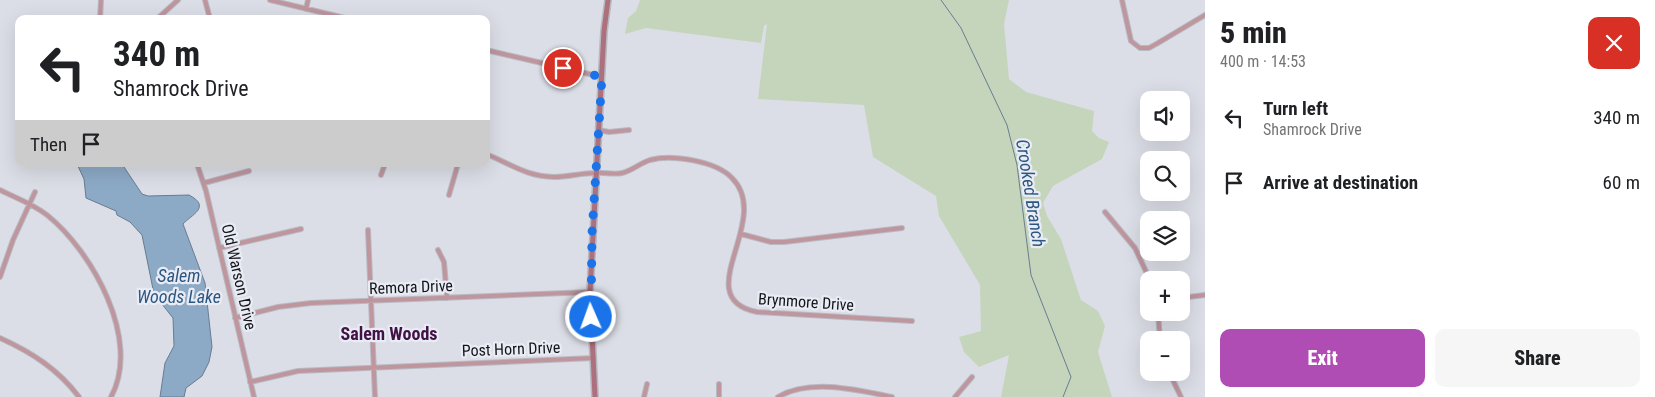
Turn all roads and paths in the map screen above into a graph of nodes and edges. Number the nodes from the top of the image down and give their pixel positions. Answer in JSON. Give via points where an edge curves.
{"nodes":[{"id":1,"x":101,"y":0,"type":"edge"},
{"id":2,"x":178,"y":0,"type":"edge"},
{"id":3,"x":205,"y":0,"type":"edge"},
{"id":4,"x":270,"y":0,"type":"edge"},
{"id":5,"x":308,"y":0,"type":"edge"},
{"id":6,"x":608,"y":0,"type":"edge"},
{"id":7,"x":1122,"y":0,"type":"edge"},
{"id":8,"x":306,"y":9,"type":"junction"},
{"id":9,"x":1205,"y":14,"type":"edge"},
{"id":10,"x":100,"y":15,"type":"edge"},
{"id":11,"x":161,"y":15,"type":"edge"},
{"id":12,"x":209,"y":15,"type":"edge"},
{"id":13,"x":332,"y":15,"type":"edge"},
{"id":14,"x":490,"y":51,"type":"edge"},
{"id":15,"x":602,"y":77,"type":"junction"},
{"id":16,"x":599,"y":130,"type":"junction"},
{"id":17,"x":630,"y":130,"type":"dead end"},
{"id":18,"x":490,"y":156,"type":"edge"},
{"id":19,"x":198,"y":167,"type":"edge"},
{"id":20,"x":384,"y":167,"type":"edge"},
{"id":21,"x":457,"y":167,"type":"edge"},
{"id":22,"x":249,"y":171,"type":"dead end"},
{"id":23,"x":596,"y":173,"type":"junction"},
{"id":24,"x":382,"y":175,"type":"dead end"},
{"id":25,"x":204,"y":183,"type":"junction"},
{"id":26,"x":0,"y":190,"type":"edge"},
{"id":27,"x":35,"y":192,"type":"dead end"},
{"id":28,"x":449,"y":195,"type":"dead end"},
{"id":29,"x":29,"y":204,"type":"junction"},
{"id":30,"x":1105,"y":212,"type":"dead end"},
{"id":31,"x":902,"y":228,"type":"dead end"},
{"id":32,"x":301,"y":229,"type":"dead end"},
{"id":33,"x":368,"y":230,"type":"dead end"},
{"id":34,"x":742,"y":234,"type":"junction"},
{"id":35,"x":219,"y":248,"type":"junction"},
{"id":36,"x":438,"y":250,"type":"dead end"},
{"id":37,"x":2,"y":263,"type":"edge"},
{"id":38,"x":1146,"y":271,"type":"edge"},
{"id":39,"x":0,"y":276,"type":"edge"},
{"id":40,"x":590,"y":292,"type":"junction"},
{"id":41,"x":1205,"y":295,"type":"edge"},
{"id":42,"x":1190,"y":297,"type":"edge"},
{"id":43,"x":447,"y":298,"type":"junction"},
{"id":44,"x":372,"y":301,"type":"junction"},
{"id":45,"x":235,"y":318,"type":"junction"},
{"id":46,"x":912,"y":321,"type":"dead end"},
{"id":47,"x":0,"y":338,"type":"edge"},
{"id":48,"x":594,"y":358,"type":"junction"},
{"id":49,"x":374,"y":367,"type":"junction"},
{"id":50,"x":972,"y":377,"type":"dead end"},
{"id":51,"x":1173,"y":381,"type":"edge"},
{"id":52,"x":250,"y":382,"type":"junction"},
{"id":53,"x":648,"y":384,"type":"dead end"},
{"id":54,"x":719,"y":384,"type":"dead end"},
{"id":55,"x":79,"y":397,"type":"edge"},
{"id":56,"x":111,"y":397,"type":"edge"},
{"id":57,"x":254,"y":397,"type":"edge"},
{"id":58,"x":375,"y":397,"type":"edge"},
{"id":59,"x":596,"y":397,"type":"edge"},
{"id":60,"x":644,"y":397,"type":"edge"},
{"id":61,"x":719,"y":397,"type":"edge"},
{"id":62,"x":778,"y":397,"type":"edge"},
{"id":63,"x":892,"y":397,"type":"edge"},
{"id":64,"x":955,"y":397,"type":"edge"},
{"id":65,"x":1181,"y":397,"type":"edge"}],
"edges":[{"from":1,"to":10,"type":"street"},
{"from":2,"to":11,"type":"street"},
{"from":3,"to":12,"type":"street"},
{"from":4,"to":8,"type":"street"},
{"from":5,"to":8,"type":"street"},
{"from":6,"to":15,"type":"main road"},
{"from":7,"to":9,"type":"street","via":[[1131,41],[1140,48],[1149,48]]},
{"from":8,"to":13,"type":"street"},
{"from":14,"to":15,"type":"street"},
{"from":15,"to":16,"type":"main road"},
{"from":16,"to":17,"type":"street"},
{"from":16,"to":23,"type":"main road"},
{"from":18,"to":23,"type":"street","name":"Brynmore Drive","via":[[534,175],[554,177]]},
{"from":19,"to":25,"type":"street","name":"Old Warson Drive"},
{"from":20,"to":24,"type":"street"},
{"from":21,"to":28,"type":"street"},
{"from":22,"to":25,"type":"street"},
{"from":23,"to":34,"type":"street","name":"Brynmore Drive","via":[[622,173],[660,158],[717,166],[734,179],[741,191],[745,216]]},
{"from":23,"to":40,"type":"main road"},
{"from":25,"to":35,"type":"street","name":"Old Warson Drive"},
{"from":26,"to":29,"type":"street"},
{"from":27,"to":29,"type":"street"},
{"from":29,"to":37,"type":"street"},
{"from":29,"to":56,"type":"street","via":[[49,217],[79,248],[107,295],[120,356],[118,382]]},
{"from":30,"to":38,"type":"street","via":[[1135,248]]},
{"from":31,"to":34,"type":"street","via":[[784,242]]},
{"from":32,"to":35,"type":"street"},
{"from":33,"to":44,"type":"street"},
{"from":34,"to":46,"type":"street","name":"Brynmore Drive","via":[[727,281],[731,294],[743,307],[757,312]]},
{"from":35,"to":45,"type":"street","name":"Old Warson Drive"},
{"from":36,"to":43,"type":"street","via":[[444,262]]},
{"from":37,"to":39,"type":"street"},
{"from":40,"to":43,"type":"street","name":"Remora Drive"},
{"from":40,"to":48,"type":"main road"},
{"from":41,"to":42,"type":"street"},
{"from":43,"to":44,"type":"street","name":"Remora Drive"},
{"from":44,"to":45,"type":"street","name":"Remora Drive","via":[[294,304]]},
{"from":44,"to":49,"type":"street"},
{"from":45,"to":52,"type":"street","name":"Old Warson Drive"},
{"from":47,"to":55,"type":"street","via":[[40,359]]},
{"from":48,"to":49,"type":"street","name":"Post Horn Drive"},
{"from":48,"to":59,"type":"main road"},
{"from":49,"to":52,"type":"street","name":"Post Horn Drive","via":[[298,371]]},
{"from":49,"to":58,"type":"street"},
{"from":50,"to":64,"type":"street"},
{"from":51,"to":65,"type":"street"},
{"from":52,"to":57,"type":"street","name":"Old Warson Drive"},
{"from":53,"to":60,"type":"street"},
{"from":54,"to":61,"type":"street"},
{"from":62,"to":63,"type":"street","via":[[801,388],[816,387]]}]}
